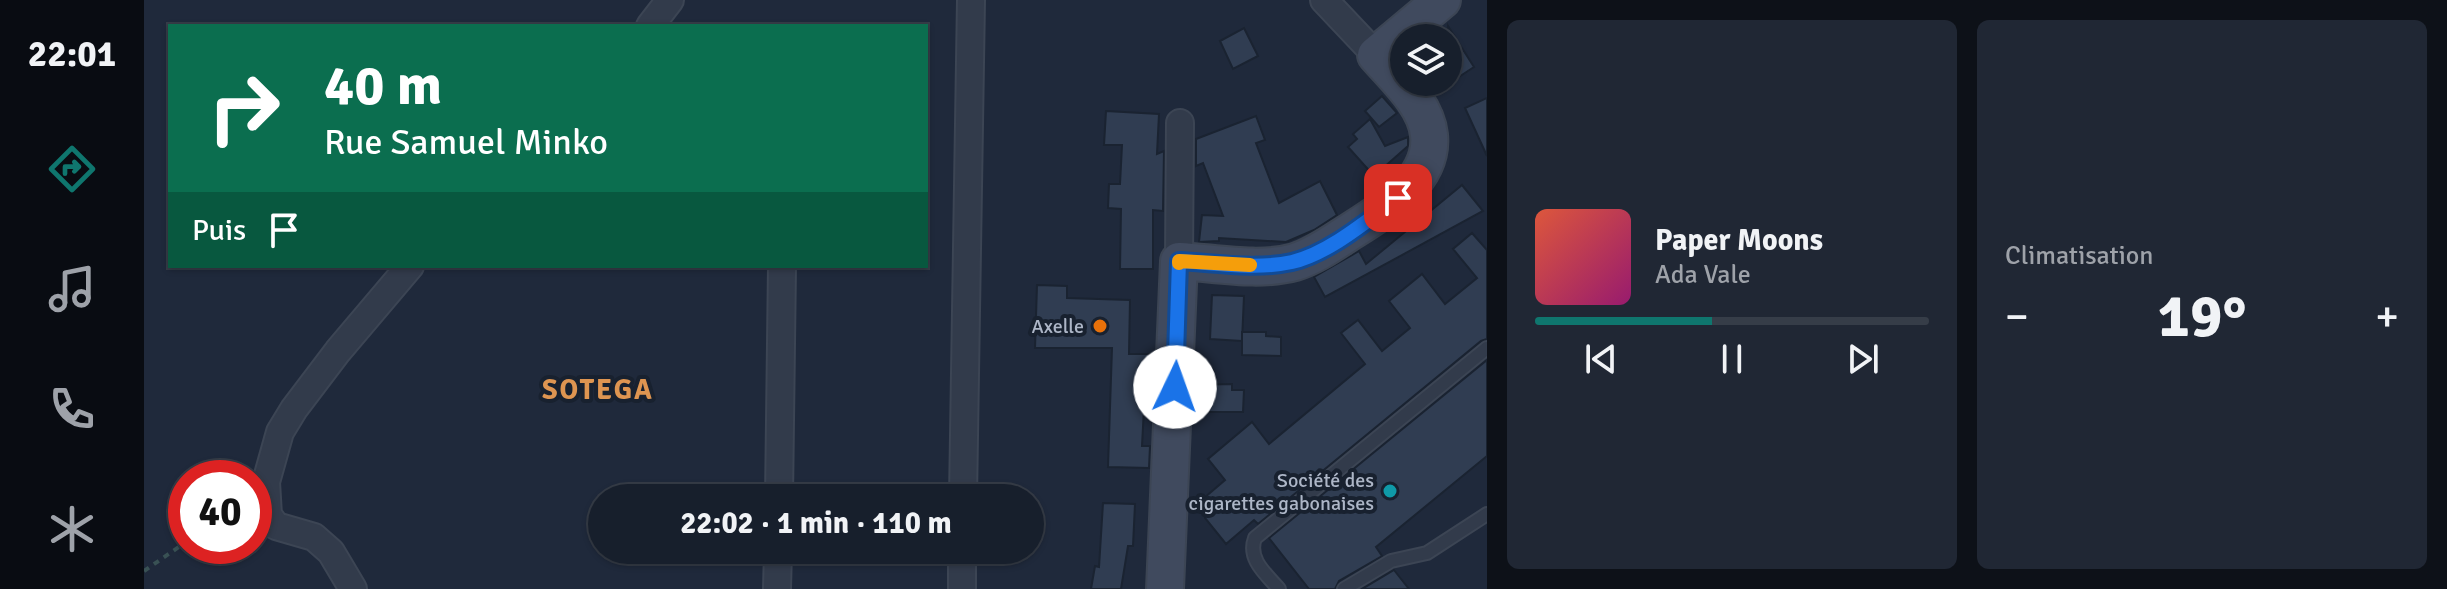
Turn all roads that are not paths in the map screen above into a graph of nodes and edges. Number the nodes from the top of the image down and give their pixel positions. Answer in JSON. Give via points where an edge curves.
{"nodes":[{"id":1,"x":670,"y":0,"type":"edge"},
{"id":2,"x":971,"y":0,"type":"edge"},
{"id":3,"x":1324,"y":0,"type":"edge"},
{"id":4,"x":1442,"y":0,"type":"edge"},
{"id":5,"x":652,"y":24,"type":"edge"},
{"id":6,"x":1376,"y":55,"type":"junction"},
{"id":7,"x":1180,"y":123,"type":"dead end"},
{"id":8,"x":1179,"y":261,"type":"junction"},
{"id":9,"x":408,"y":268,"type":"edge"},
{"id":10,"x":782,"y":268,"type":"edge"},
{"id":11,"x":1487,"y":348,"type":"edge"},
{"id":12,"x":779,"y":484,"type":"edge"},
{"id":13,"x":963,"y":484,"type":"edge"},
{"id":14,"x":1487,"y":514,"type":"edge"},
{"id":15,"x":778,"y":564,"type":"edge"},
{"id":16,"x":962,"y":564,"type":"edge"},
{"id":17,"x":353,"y":589,"type":"edge"},
{"id":18,"x":777,"y":589,"type":"edge"},
{"id":19,"x":962,"y":589,"type":"edge"},
{"id":20,"x":1165,"y":589,"type":"edge"},
{"id":21,"x":1279,"y":589,"type":"edge"},
{"id":22,"x":1344,"y":589,"type":"edge"}],
"edges":[{"from":1,"to":5,"type":"street"},
{"from":2,"to":13,"type":"street"},
{"from":3,"to":6,"type":"street"},
{"from":4,"to":6,"type":"street"},
{"from":6,"to":8,"type":"street","via":[[1414,100],[1429,132],[1422,168],[1398,198],[1294,262]]},
{"from":7,"to":8,"type":"street"},
{"from":8,"to":20,"type":"street"},
{"from":9,"to":17,"type":"street","via":[[338,351],[280,432],[266,482],[268,515],[276,526],[314,537],[331,552]]},
{"from":10,"to":12,"type":"street"},
{"from":11,"to":21,"type":"lane","via":[[1255,538],[1254,559]]},
{"from":14,"to":22,"type":"lane","via":[[1427,553],[1391,561]]},
{"from":15,"to":18,"type":"street"},
{"from":16,"to":19,"type":"street"}]}
